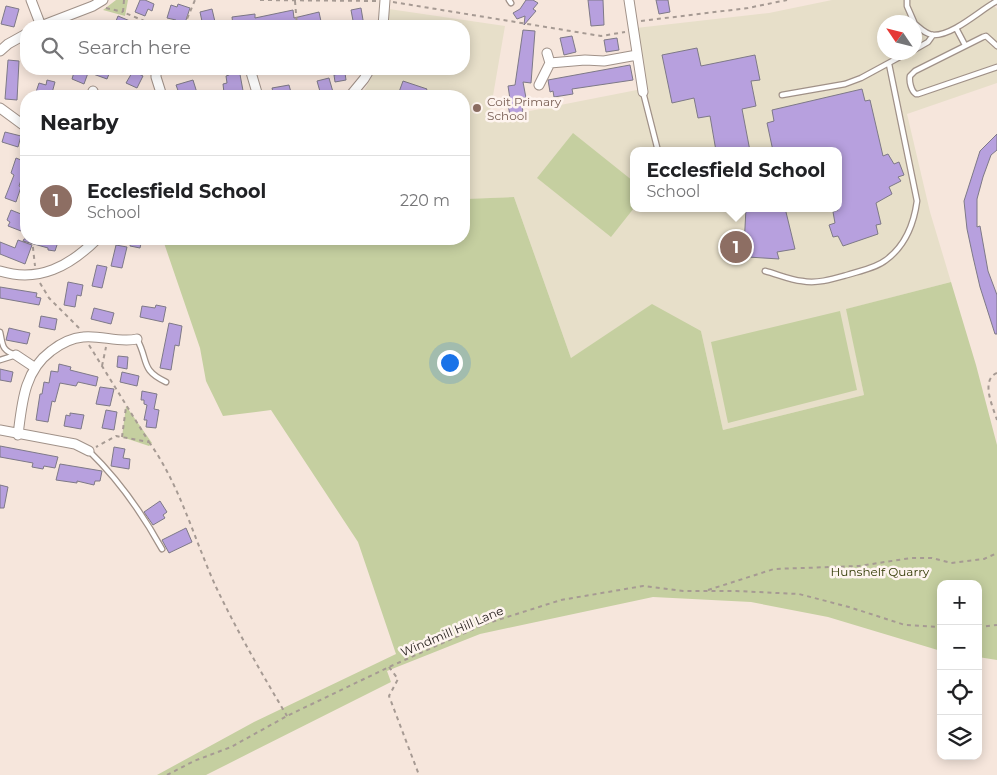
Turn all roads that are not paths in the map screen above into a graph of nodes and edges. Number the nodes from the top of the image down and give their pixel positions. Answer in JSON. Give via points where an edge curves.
{"nodes":[{"id":1,"x":31,"y":0,"type":"edge"},
{"id":2,"x":103,"y":0,"type":"edge"},
{"id":3,"x":385,"y":0,"type":"edge"},
{"id":4,"x":629,"y":0,"type":"edge"},
{"id":5,"x":907,"y":0,"type":"edge"},
{"id":6,"x":997,"y":1,"type":"edge"},
{"id":7,"x":911,"y":15,"type":"edge"},
{"id":8,"x":39,"y":20,"type":"edge"},
{"id":9,"x":57,"y":20,"type":"edge"},
{"id":10,"x":383,"y":20,"type":"edge"},
{"id":11,"x":956,"y":28,"type":"junction"},
{"id":12,"x":922,"y":31,"type":"edge"},
{"id":13,"x":933,"y":35,"type":"junction"},
{"id":14,"x":20,"y":37,"type":"edge"},
{"id":15,"x":922,"y":45,"type":"edge"},
{"id":16,"x":965,"y":45,"type":"junction"},
{"id":17,"x":997,"y":46,"type":"edge"},
{"id":18,"x":0,"y":51,"type":"edge"},
{"id":19,"x":547,"y":53,"type":"dead end"},
{"id":20,"x":637,"y":55,"type":"junction"},
{"id":21,"x":896,"y":60,"type":"edge"},
{"id":22,"x":550,"y":63,"type":"junction"},
{"id":23,"x":889,"y":64,"type":"junction"},
{"id":24,"x":997,"y":67,"type":"edge"},
{"id":25,"x":156,"y":75,"type":"edge"},
{"id":26,"x":252,"y":75,"type":"edge"},
{"id":27,"x":366,"y":75,"type":"edge"},
{"id":28,"x":538,"y":85,"type":"dead end"},
{"id":29,"x":160,"y":90,"type":"edge"},
{"id":30,"x":256,"y":90,"type":"edge"},
{"id":31,"x":354,"y":90,"type":"edge"},
{"id":32,"x":643,"y":92,"type":"joint"},
{"id":33,"x":782,"y":95,"type":"dead end"},
{"id":34,"x":0,"y":108,"type":"edge"},
{"id":35,"x":20,"y":122,"type":"edge"},
{"id":36,"x":657,"y":147,"type":"edge"},
{"id":37,"x":90,"y":245,"type":"edge"},
{"id":38,"x":765,"y":270,"type":"dead end"},
{"id":39,"x":0,"y":271,"type":"edge"},
{"id":40,"x":0,"y":332,"type":"edge"},
{"id":41,"x":137,"y":339,"type":"joint"},
{"id":42,"x":16,"y":355,"type":"junction"},
{"id":43,"x":0,"y":360,"type":"edge"},
{"id":44,"x":34,"y":367,"type":"junction"},
{"id":45,"x":166,"y":382,"type":"dead end"},
{"id":46,"x":0,"y":430,"type":"edge"},
{"id":47,"x":18,"y":435,"type":"junction"},
{"id":48,"x":89,"y":451,"type":"joint"},
{"id":49,"x":162,"y":549,"type":"dead end"}],
"edges":[{"from":1,"to":8,"type":"street"},
{"from":2,"to":9,"type":"street"},
{"from":3,"to":10,"type":"street"},
{"from":4,"to":20,"type":"street"},
{"from":5,"to":7,"type":"lane"},
{"from":6,"to":11,"type":"lane"},
{"from":11,"to":13,"type":"lane"},
{"from":11,"to":16,"type":"lane"},
{"from":12,"to":13,"type":"lane"},
{"from":13,"to":15,"type":"lane"},
{"from":14,"to":18,"type":"street"},
{"from":16,"to":17,"type":"lane","via":[[986,36]]},
{"from":16,"to":24,"type":"lane","via":[[912,73],[909,78],[913,93]]},
{"from":19,"to":22,"type":"street"},
{"from":20,"to":22,"type":"street","via":[[604,61]]},
{"from":20,"to":32,"type":"street"},
{"from":21,"to":23,"type":"lane"},
{"from":22,"to":28,"type":"street"},
{"from":23,"to":33,"type":"lane","via":[[845,84]]},
{"from":23,"to":38,"type":"lane","via":[[917,201],[909,232],[886,261],[834,279],[801,281]]},
{"from":25,"to":29,"type":"street"},
{"from":26,"to":30,"type":"street"},
{"from":27,"to":31,"type":"street"},
{"from":32,"to":36,"type":"lane"},
{"from":34,"to":35,"type":"street"},
{"from":37,"to":39,"type":"street","via":[[59,268],[22,275]]},
{"from":40,"to":42,"type":"lane","via":[[3,347]]},
{"from":41,"to":44,"type":"street","via":[[84,337],[65,342],[42,357]]},
{"from":41,"to":45,"type":"lane","via":[[148,370]]},
{"from":42,"to":43,"type":"lane"},
{"from":42,"to":44,"type":"street"},
{"from":44,"to":47,"type":"street","via":[[23,396]]},
{"from":46,"to":47,"type":"street"},
{"from":47,"to":48,"type":"street","via":[[75,444]]},
{"from":48,"to":49,"type":"lane","via":[[130,498]]}]}
